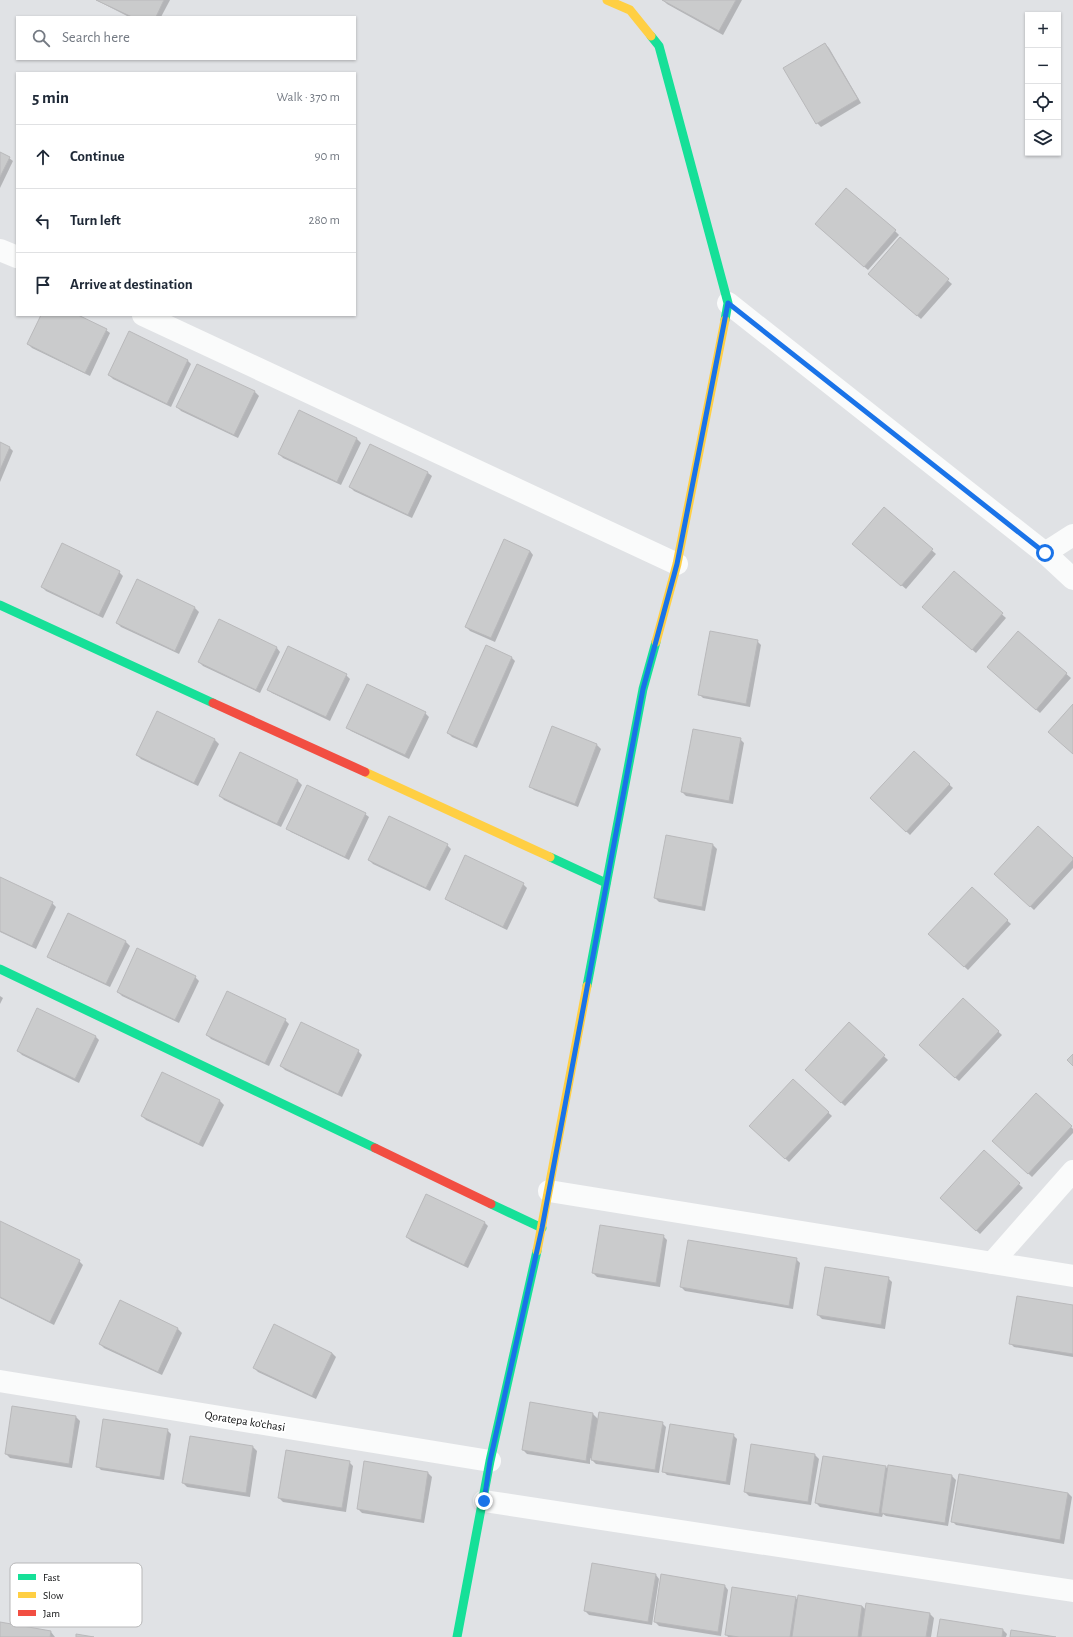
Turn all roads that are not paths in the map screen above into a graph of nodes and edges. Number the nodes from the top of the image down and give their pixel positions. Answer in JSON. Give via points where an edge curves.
{"nodes":[{"id":1,"x":607,"y":0,"type":"edge"},
{"id":2,"x":0,"y":250,"type":"edge"},
{"id":3,"x":16,"y":257,"type":"edge"},
{"id":4,"x":728,"y":303,"type":"junction"},
{"id":5,"x":145,"y":316,"type":"edge"},
{"id":6,"x":1073,"y":535,"type":"edge"},
{"id":7,"x":1045,"y":553,"type":"junction"},
{"id":8,"x":677,"y":564,"type":"junction"},
{"id":9,"x":1073,"y":579,"type":"edge"},
{"id":10,"x":0,"y":605,"type":"edge"},
{"id":11,"x":606,"y":883,"type":"junction"},
{"id":12,"x":0,"y":970,"type":"edge"},
{"id":13,"x":1073,"y":1171,"type":"edge"},
{"id":14,"x":549,"y":1191,"type":"junction"},
{"id":15,"x":542,"y":1228,"type":"junction"},
{"id":16,"x":992,"y":1263,"type":"junction"},
{"id":17,"x":1073,"y":1276,"type":"edge"},
{"id":18,"x":0,"y":1381,"type":"edge"},
{"id":19,"x":490,"y":1461,"type":"junction"},
{"id":20,"x":484,"y":1501,"type":"junction"},
{"id":21,"x":1073,"y":1591,"type":"edge"},
{"id":22,"x":457,"y":1637,"type":"edge"}],
"edges":[{"from":1,"to":4,"type":"street","via":[[630,10],[659,46]]},
{"from":2,"to":3,"type":"street"},
{"from":4,"to":7,"type":"street"},
{"from":4,"to":8,"type":"street"},
{"from":5,"to":8,"type":"street"},
{"from":6,"to":7,"type":"street"},
{"from":7,"to":9,"type":"street"},
{"from":8,"to":11,"type":"street","via":[[643,689]]},
{"from":10,"to":11,"type":"street"},
{"from":11,"to":14,"type":"street"},
{"from":12,"to":15,"type":"street"},
{"from":13,"to":16,"type":"street"},
{"from":14,"to":15,"type":"street"},
{"from":14,"to":16,"type":"street"},
{"from":15,"to":19,"type":"street"},
{"from":16,"to":17,"type":"street"},
{"from":18,"to":19,"type":"street","name":"Qoratepa ko'chasi"},
{"from":19,"to":20,"type":"street"},
{"from":20,"to":21,"type":"street"},
{"from":20,"to":22,"type":"street"}]}
